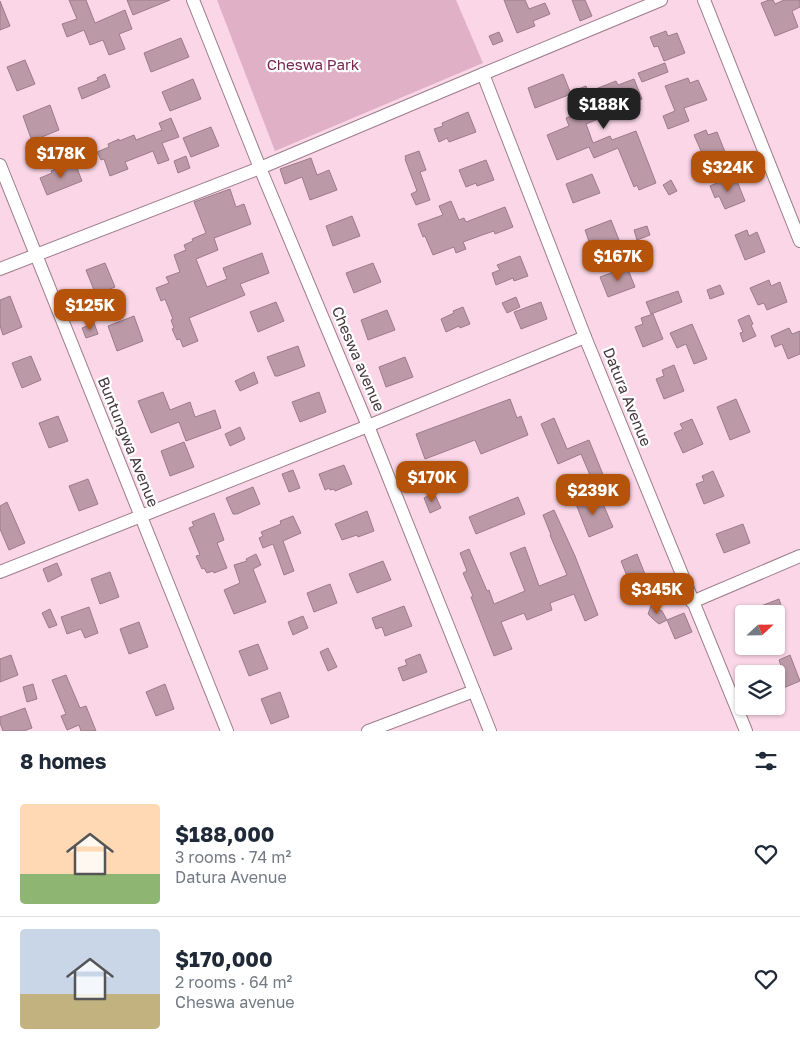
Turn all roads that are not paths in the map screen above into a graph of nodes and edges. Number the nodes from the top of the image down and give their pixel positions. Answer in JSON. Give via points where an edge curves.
{"nodes":[{"id":1,"x":193,"y":0,"type":"edge"},
{"id":2,"x":662,"y":0,"type":"edge"},
{"id":3,"x":704,"y":0,"type":"edge"},
{"id":4,"x":483,"y":74,"type":"junction"},
{"id":5,"x":0,"y":165,"type":"edge"},
{"id":6,"x":260,"y":168,"type":"junction"},
{"id":7,"x":800,"y":241,"type":"edge"},
{"id":8,"x":36,"y":255,"type":"junction"},
{"id":9,"x":0,"y":269,"type":"edge"},
{"id":10,"x":585,"y":337,"type":"junction"},
{"id":11,"x":368,"y":426,"type":"junction"},
{"id":12,"x":140,"y":517,"type":"junction"},
{"id":13,"x":800,"y":556,"type":"edge"},
{"id":14,"x":0,"y":572,"type":"edge"},
{"id":15,"x":692,"y":602,"type":"junction"},
{"id":16,"x":474,"y":692,"type":"junction"},
{"id":17,"x":227,"y":731,"type":"edge"},
{"id":18,"x":368,"y":731,"type":"edge"},
{"id":19,"x":490,"y":731,"type":"edge"},
{"id":20,"x":746,"y":731,"type":"edge"}],
"edges":[{"from":1,"to":6,"type":"street","name":"Cheswa avenue"},
{"from":2,"to":4,"type":"street"},
{"from":3,"to":7,"type":"street"},
{"from":4,"to":6,"type":"street"},
{"from":4,"to":10,"type":"street","name":"Datura Avenue"},
{"from":5,"to":8,"type":"street","name":"Buntungwa Avenue"},
{"from":6,"to":8,"type":"street"},
{"from":6,"to":11,"type":"street","name":"Cheswa avenue"},
{"from":8,"to":9,"type":"street"},
{"from":8,"to":12,"type":"street","name":"Buntungwa Avenue"},
{"from":10,"to":11,"type":"street"},
{"from":10,"to":15,"type":"street","name":"Datura Avenue"},
{"from":11,"to":12,"type":"street"},
{"from":11,"to":16,"type":"street","name":"Cheswa avenue"},
{"from":12,"to":14,"type":"street"},
{"from":12,"to":17,"type":"street","name":"Buntungwa Avenue"},
{"from":13,"to":15,"type":"street"},
{"from":15,"to":20,"type":"street","name":"Datura Avenue"},
{"from":16,"to":18,"type":"street"},
{"from":16,"to":19,"type":"street","name":"Cheswa avenue"}]}
